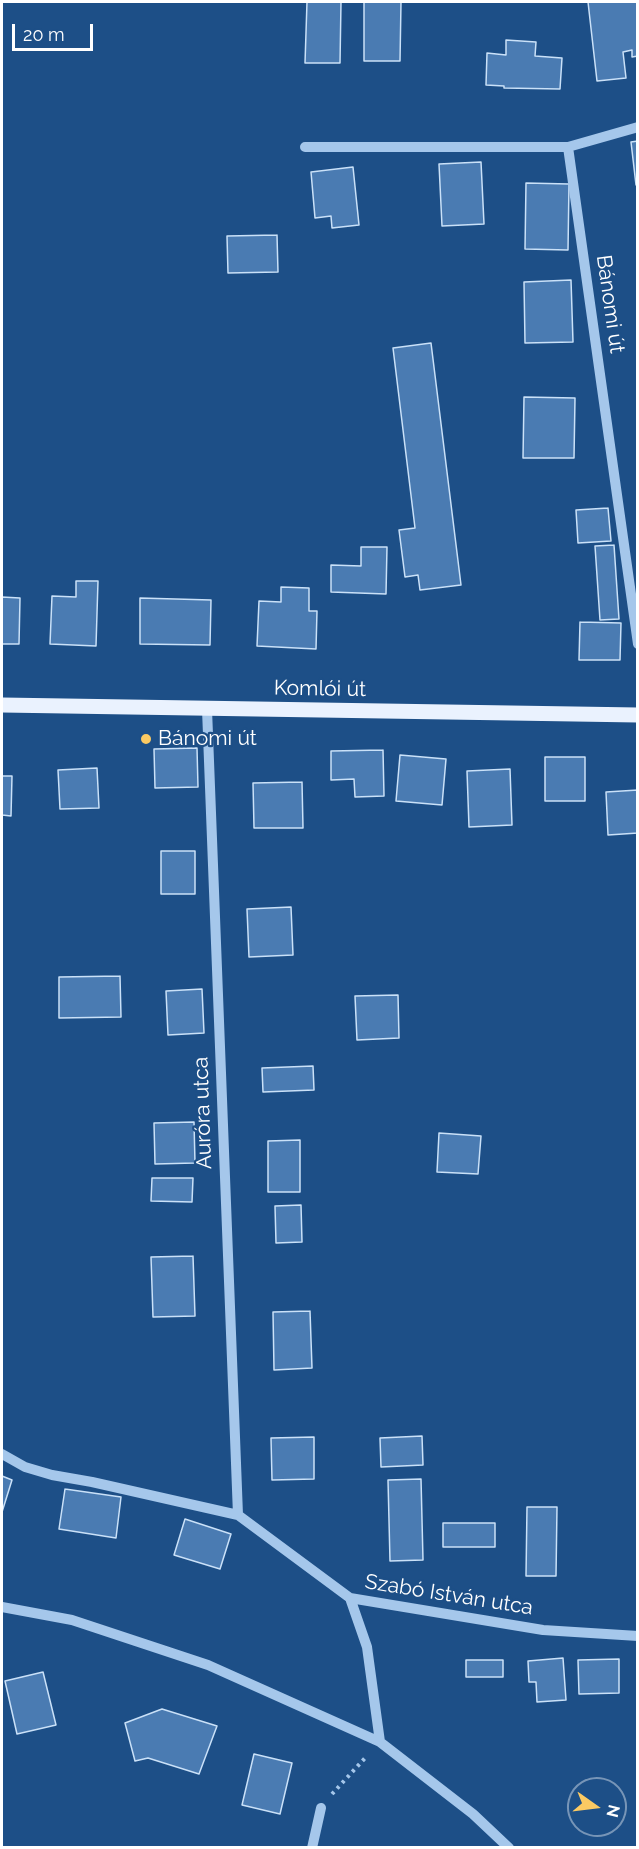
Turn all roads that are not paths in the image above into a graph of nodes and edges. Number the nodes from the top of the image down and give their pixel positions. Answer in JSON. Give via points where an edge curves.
{"nodes":[{"id":1,"x":638,"y":127,"type":"edge"},
{"id":2,"x":305,"y":147,"type":"dead end"},
{"id":3,"x":568,"y":147,"type":"junction"},
{"id":4,"x":638,"y":644,"type":"edge"},
{"id":5,"x":2,"y":705,"type":"edge"},
{"id":6,"x":207,"y":709,"type":"junction"},
{"id":7,"x":638,"y":715,"type":"edge"},
{"id":8,"x":2,"y":1454,"type":"edge"},
{"id":9,"x":238,"y":1515,"type":"junction"},
{"id":10,"x":350,"y":1598,"type":"junction"},
{"id":11,"x":2,"y":1607,"type":"edge"},
{"id":12,"x":638,"y":1636,"type":"edge"},
{"id":13,"x":380,"y":1742,"type":"junction"},
{"id":14,"x":321,"y":1808,"type":"road end"},
{"id":15,"x":312,"y":1848,"type":"edge"},
{"id":16,"x":509,"y":1848,"type":"edge"}],
"edges":[{"from":1,"to":3,"type":"street"},
{"from":2,"to":3,"type":"street"},
{"from":3,"to":4,"type":"street","name":"Bánomi út"},
{"from":5,"to":6,"type":"main road","name":"Komlói út"},
{"from":6,"to":7,"type":"main road","name":"Komlói út"},
{"from":6,"to":9,"type":"street","name":"Auróra utca"},
{"from":8,"to":9,"type":"street","name":"Szabó István utca","via":[[25,1467],[52,1475]]},
{"from":9,"to":10,"type":"street","name":"Szabó István utca"},
{"from":10,"to":12,"type":"street","name":"Szabó István utca","via":[[543,1630]]},
{"from":10,"to":13,"type":"street","via":[[367,1647]]},
{"from":11,"to":13,"type":"street","via":[[72,1620],[208,1665]]},
{"from":13,"to":16,"type":"street","via":[[473,1814]]},
{"from":14,"to":15,"type":"street"}]}
